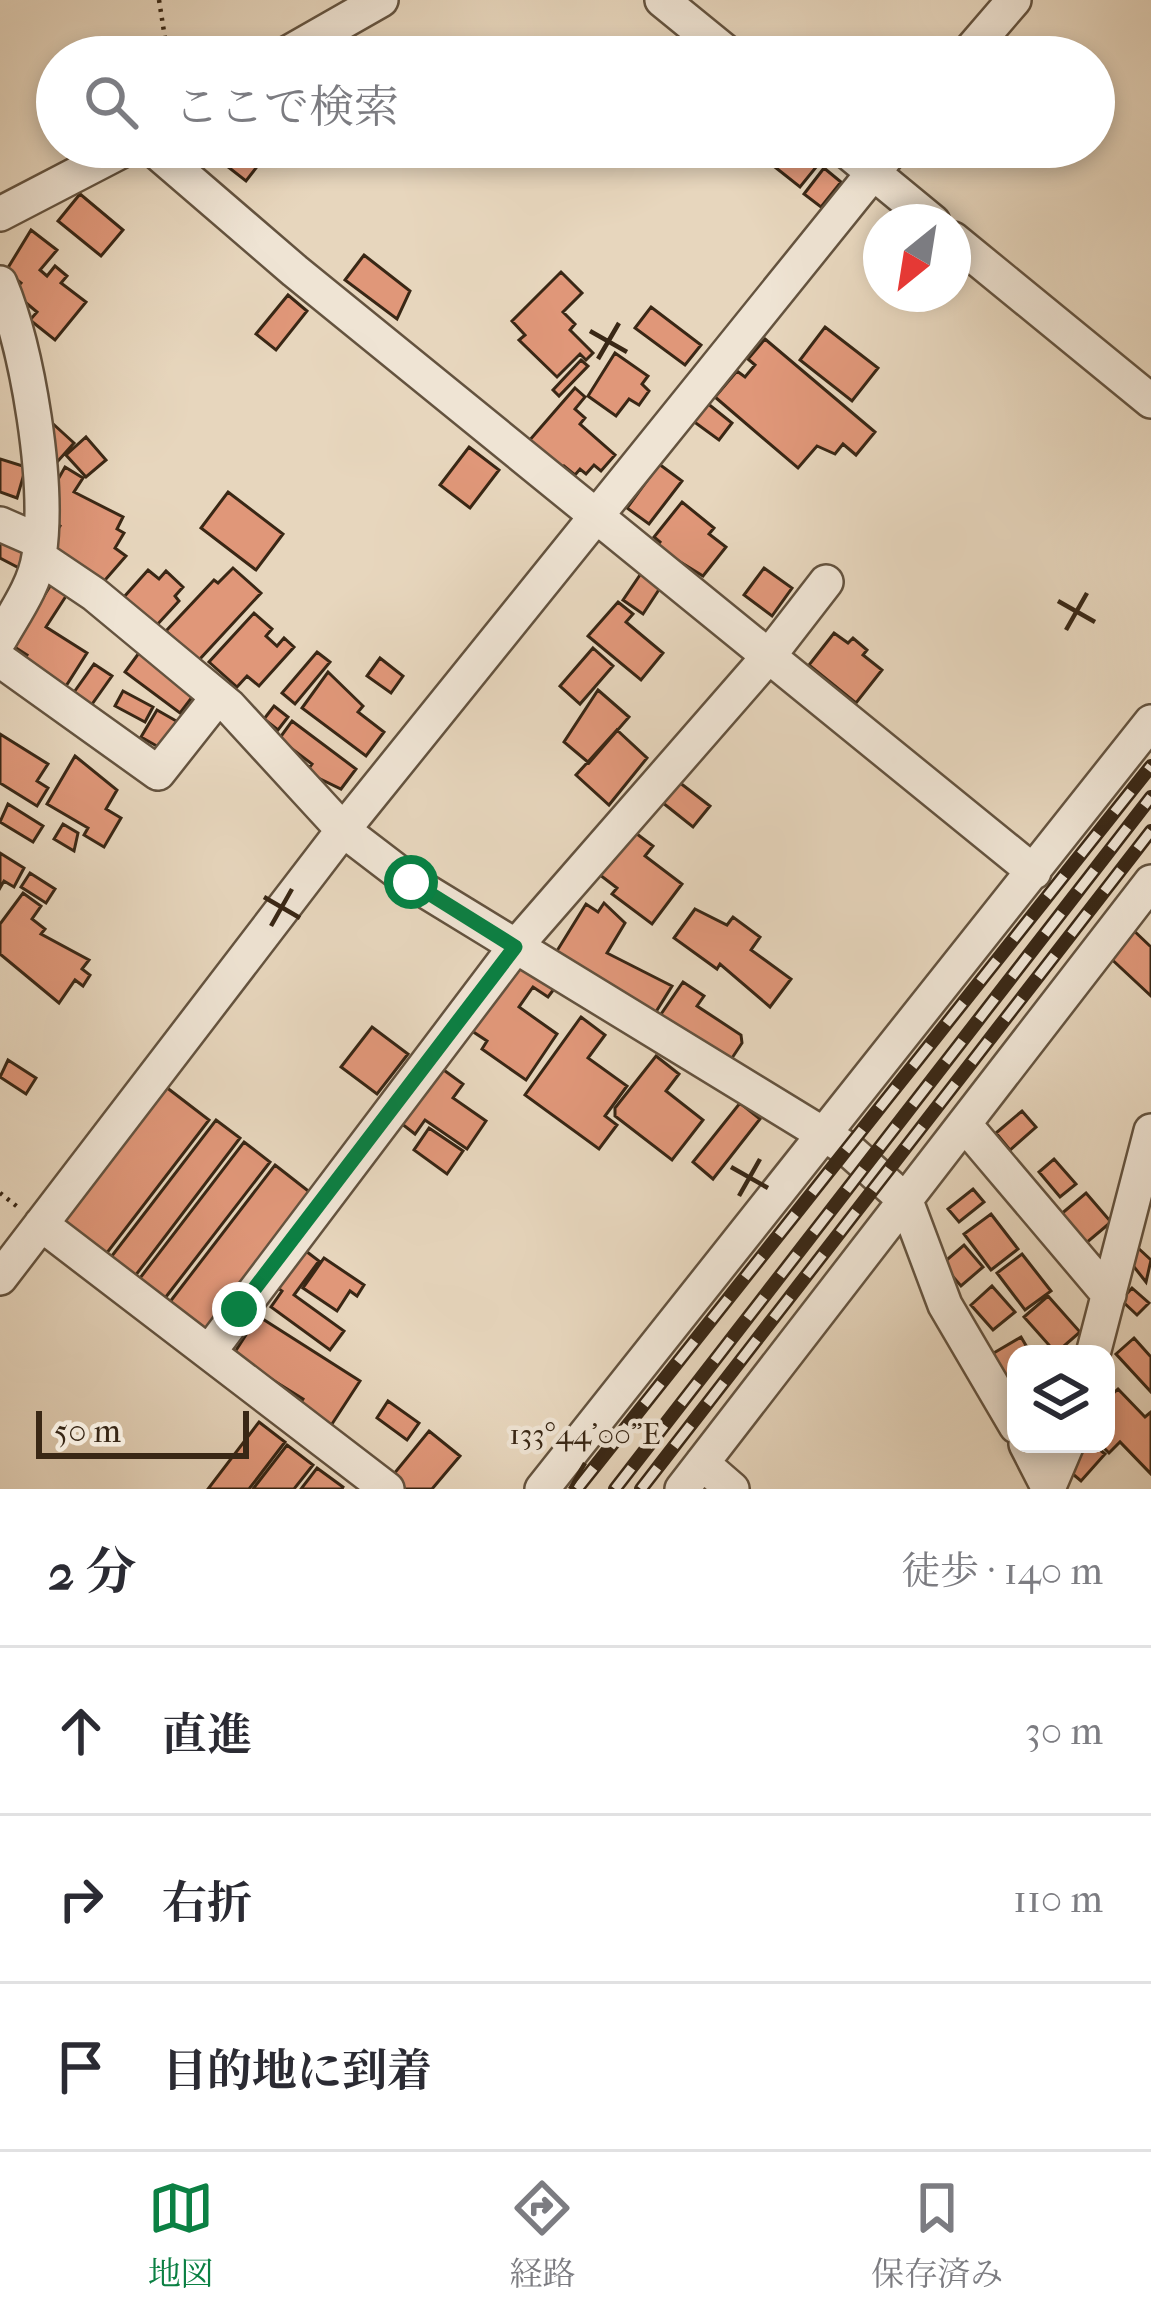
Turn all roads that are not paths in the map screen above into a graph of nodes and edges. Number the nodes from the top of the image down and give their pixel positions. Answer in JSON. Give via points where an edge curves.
{"nodes":[{"id":1,"x":381,"y":0,"type":"edge"},
{"id":2,"x":662,"y":0,"type":"edge"},
{"id":3,"x":1014,"y":0,"type":"edge"},
{"id":4,"x":318,"y":36,"type":"edge"},
{"id":5,"x":706,"y":36,"type":"edge"},
{"id":6,"x":983,"y":36,"type":"edge"},
{"id":7,"x":88,"y":168,"type":"edge"},
{"id":8,"x":176,"y":168,"type":"edge"},
{"id":9,"x":878,"y":168,"type":"edge"},
{"id":10,"x":890,"y":168,"type":"edge"},
{"id":11,"x":919,"y":204,"type":"edge"},
{"id":12,"x":0,"y":214,"type":"edge"},
{"id":13,"x":971,"y":252,"type":"edge"},
{"id":14,"x":0,"y":283,"type":"edge"},
{"id":15,"x":14,"y":387,"type":"edge"},
{"id":16,"x":1148,"y":393,"type":"edge"},
{"id":17,"x":599,"y":519,"type":"junction"},
{"id":18,"x":0,"y":524,"type":"edge"},
{"id":19,"x":39,"y":549,"type":"junction"},
{"id":20,"x":826,"y":582,"type":"dead end"},
{"id":21,"x":0,"y":639,"type":"edge"},
{"id":22,"x":769,"y":657,"type":"junction"},
{"id":23,"x":0,"y":661,"type":"edge"},
{"id":24,"x":218,"y":697,"type":"junction"},
{"id":25,"x":1151,"y":722,"type":"edge"},
{"id":26,"x":344,"y":830,"type":"junction"},
{"id":27,"x":1034,"y":872,"type":"junction"},
{"id":28,"x":1151,"y":882,"type":"edge"},
{"id":29,"x":515,"y":947,"type":"junction"},
{"id":30,"x":965,"y":1125,"type":"junction"},
{"id":31,"x":1151,"y":1131,"type":"edge"},
{"id":32,"x":825,"y":1139,"type":"junction"},
{"id":33,"x":906,"y":1201,"type":"junction"},
{"id":34,"x":41,"y":1223,"type":"junction"},
{"id":35,"x":0,"y":1278,"type":"edge"},
{"id":36,"x":1109,"y":1295,"type":"junction"},
{"id":37,"x":1096,"y":1345,"type":"edge"},
{"id":38,"x":208,"y":1352,"type":"junction"},
{"id":39,"x":1007,"y":1411,"type":"edge"},
{"id":40,"x":1031,"y":1453,"type":"edge"},
{"id":41,"x":1063,"y":1453,"type":"edge"},
{"id":42,"x":692,"y":1476,"type":"edge"},
{"id":43,"x":1050,"y":1487,"type":"edge"},
{"id":44,"x":387,"y":1489,"type":"edge"},
{"id":45,"x":542,"y":1489,"type":"edge"},
{"id":46,"x":732,"y":1489,"type":"edge"}],
"edges":[{"from":1,"to":4,"type":"street"},
{"from":2,"to":5,"type":"street"},
{"from":3,"to":6,"type":"street"},
{"from":7,"to":12,"type":"street"},
{"from":8,"to":17,"type":"street"},
{"from":9,"to":17,"type":"street"},
{"from":10,"to":11,"type":"street"},
{"from":13,"to":16,"type":"street"},
{"from":14,"to":15,"type":"street","via":[[15,319]]},
{"from":15,"to":19,"type":"street"},
{"from":17,"to":22,"type":"street"},
{"from":17,"to":26,"type":"street"},
{"from":18,"to":19,"type":"street"},
{"from":19,"to":21,"type":"street"},
{"from":19,"to":24,"type":"street"},
{"from":20,"to":22,"type":"street"},
{"from":22,"to":27,"type":"street"},
{"from":22,"to":29,"type":"street"},
{"from":23,"to":24,"type":"street","via":[[158,773]]},
{"from":24,"to":26,"type":"street"},
{"from":25,"to":27,"type":"street"},
{"from":26,"to":29,"type":"street"},
{"from":26,"to":34,"type":"street"},
{"from":27,"to":32,"type":"street"},
{"from":28,"to":30,"type":"street"},
{"from":29,"to":32,"type":"street"},
{"from":29,"to":38,"type":"street"},
{"from":30,"to":33,"type":"street"},
{"from":30,"to":36,"type":"street"},
{"from":31,"to":36,"type":"street"},
{"from":32,"to":33,"type":"street"},
{"from":32,"to":45,"type":"street"},
{"from":33,"to":39,"type":"street","via":[[945,1305]]},
{"from":33,"to":42,"type":"street"},
{"from":34,"to":35,"type":"street"},
{"from":34,"to":38,"type":"street"},
{"from":36,"to":37,"type":"street"},
{"from":38,"to":44,"type":"street"},
{"from":40,"to":43,"type":"street"},
{"from":41,"to":43,"type":"street"},
{"from":42,"to":46,"type":"street"}]}
